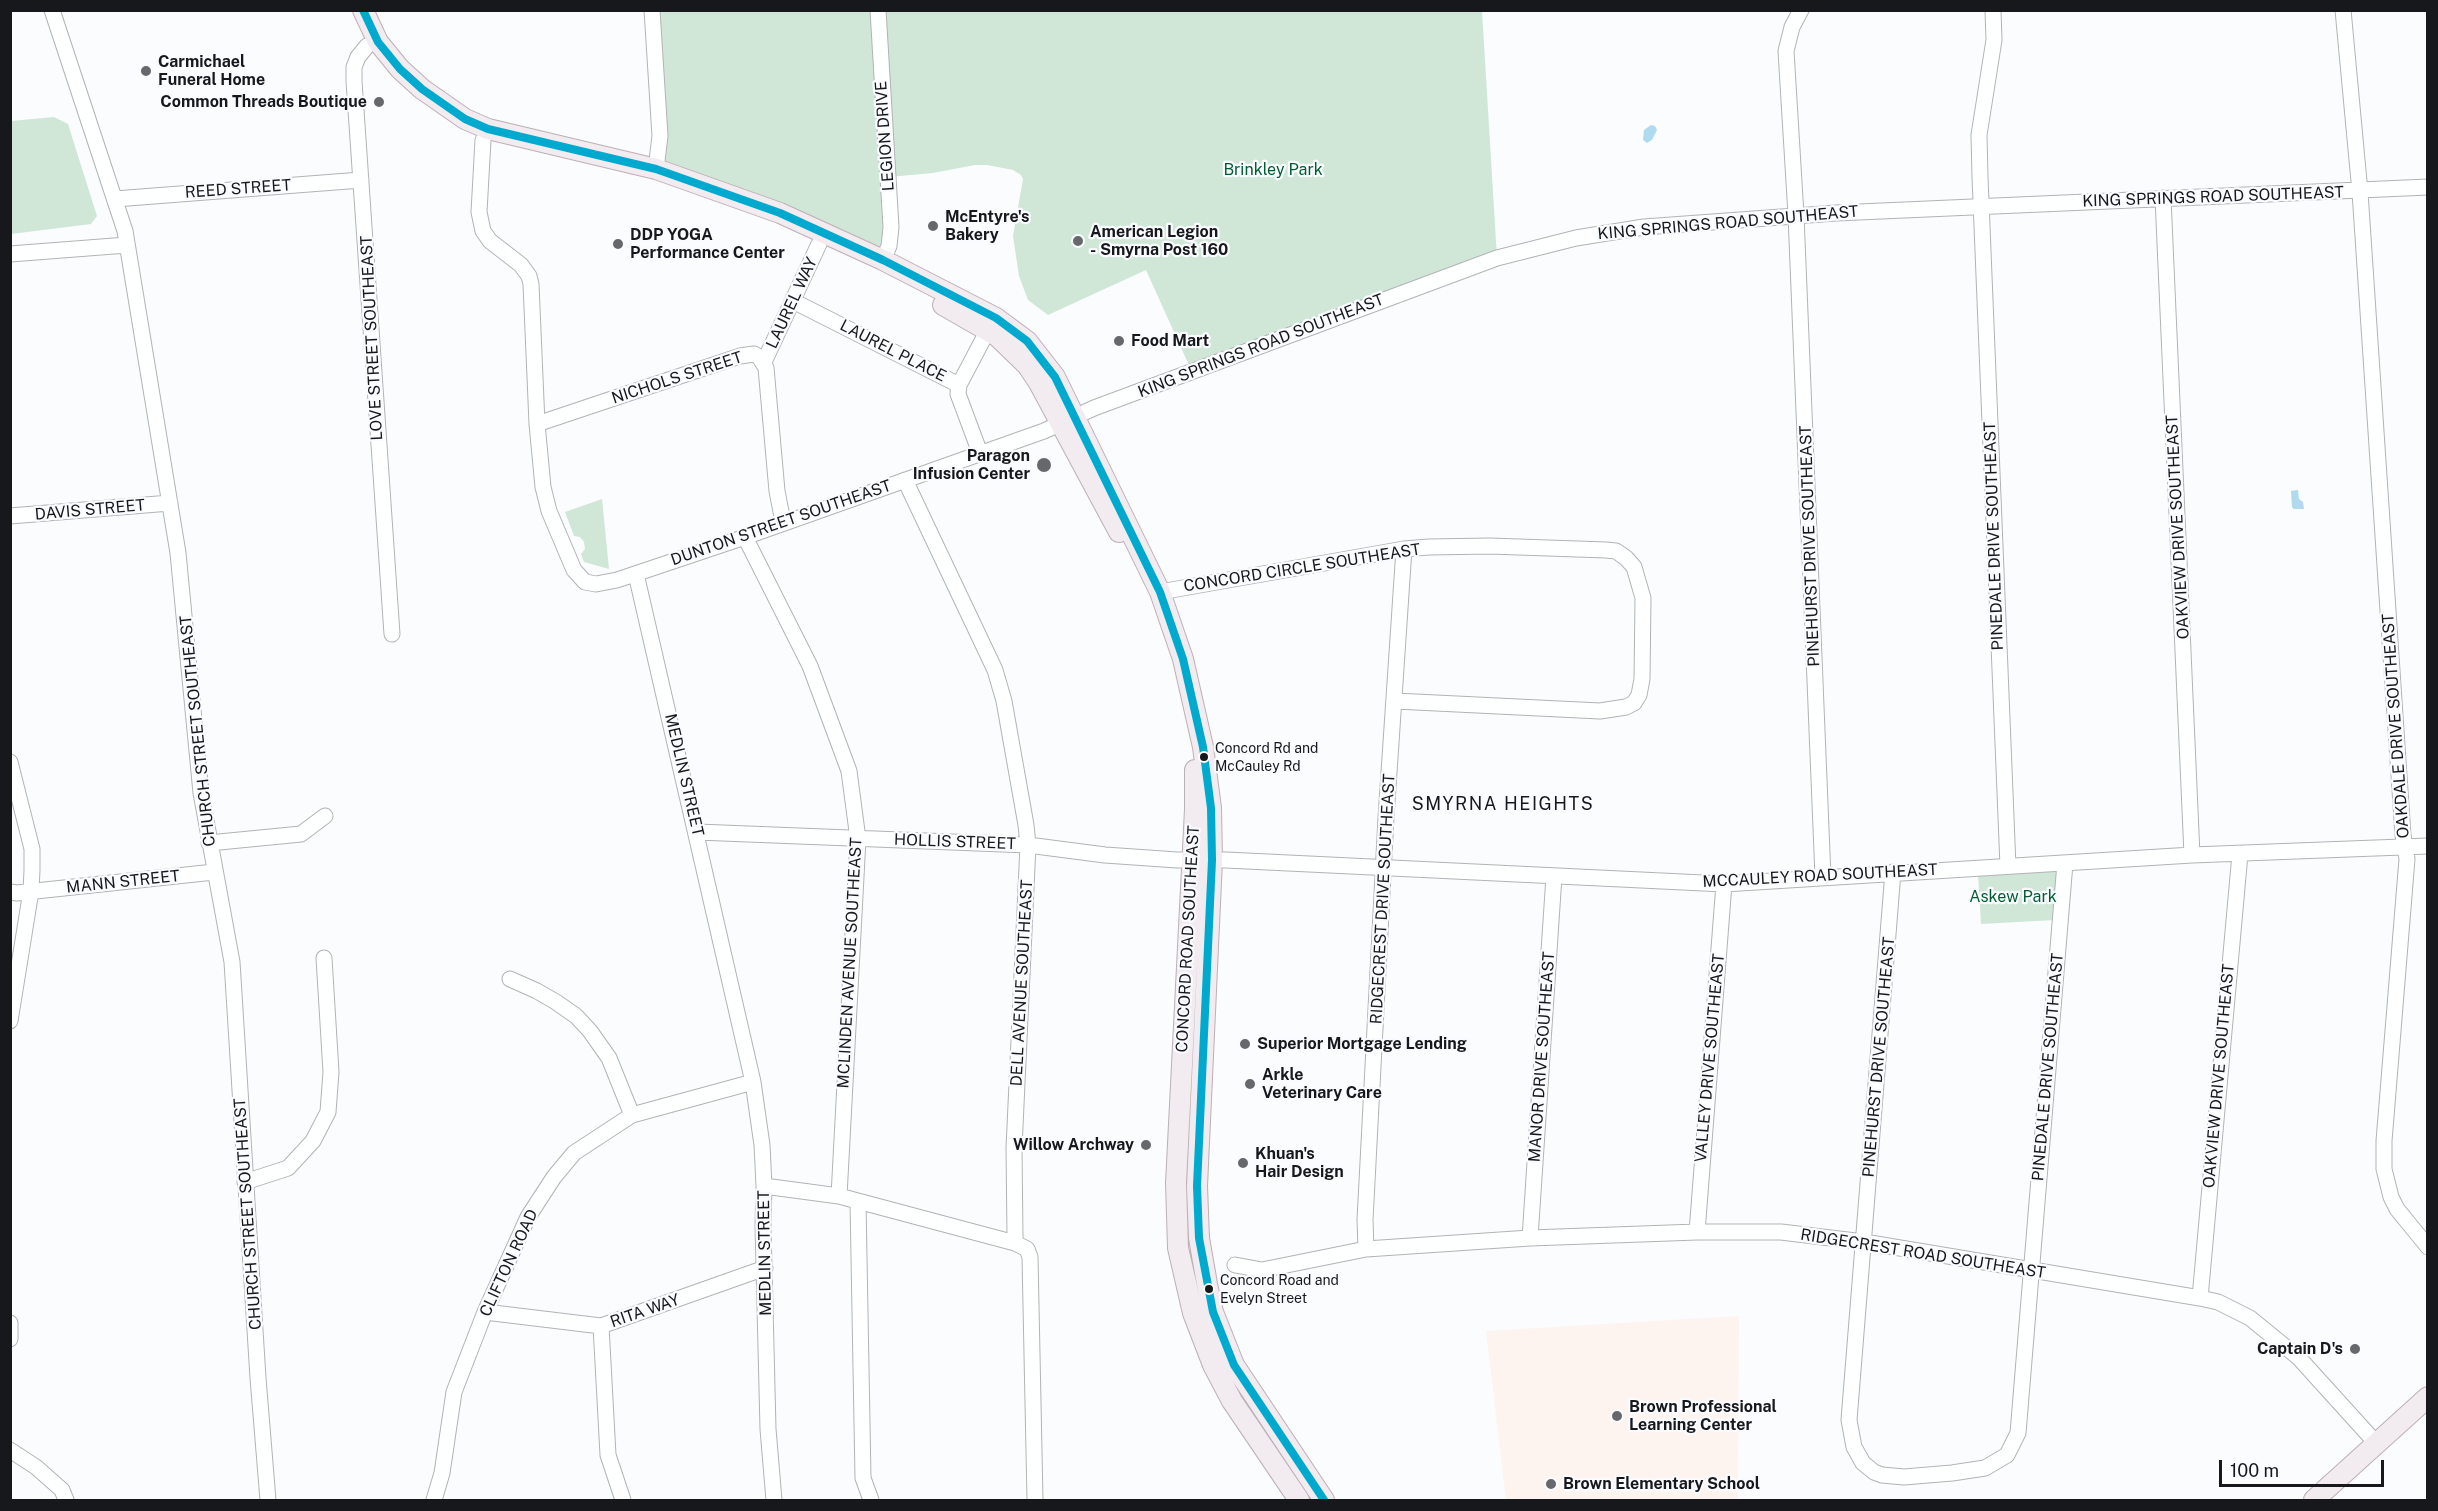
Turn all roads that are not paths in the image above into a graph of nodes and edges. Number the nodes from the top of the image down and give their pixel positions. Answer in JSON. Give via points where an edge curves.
{"nodes":[{"id":1,"x":52,"y":10,"type":"edge"},
{"id":2,"x":350,"y":10,"type":"edge"},
{"id":3,"x":363,"y":10,"type":"edge"},
{"id":4,"x":651,"y":10,"type":"edge"},
{"id":5,"x":878,"y":10,"type":"edge"},
{"id":6,"x":1801,"y":10,"type":"edge"},
{"id":7,"x":1993,"y":10,"type":"edge"},
{"id":8,"x":2343,"y":10,"type":"edge"},
{"id":9,"x":367,"y":46,"type":"junction"},
{"id":10,"x":483,"y":140,"type":"junction"},
{"id":11,"x":656,"y":168,"type":"junction"},
{"id":12,"x":361,"y":180,"type":"junction"},
{"id":13,"x":2427,"y":187,"type":"edge"},
{"id":14,"x":2360,"y":192,"type":"junction"},
{"id":15,"x":2163,"y":198,"type":"junction"},
{"id":16,"x":115,"y":199,"type":"junction"},
{"id":17,"x":1981,"y":207,"type":"junction"},
{"id":18,"x":1796,"y":215,"type":"junction"},
{"id":19,"x":819,"y":244,"type":"junction"},
{"id":20,"x":127,"y":245,"type":"junction"},
{"id":21,"x":10,"y":254,"type":"edge"},
{"id":22,"x":883,"y":261,"type":"junction"},
{"id":23,"x":793,"y":301,"type":"junction"},
{"id":24,"x":988,"y":330,"type":"junction"},
{"id":25,"x":764,"y":362,"type":"junction"},
{"id":26,"x":959,"y":385,"type":"junction"},
{"id":27,"x":1068,"y":419,"type":"junction"},
{"id":28,"x":537,"y":424,"type":"junction"},
{"id":29,"x":980,"y":453,"type":"junction"},
{"id":30,"x":905,"y":480,"type":"junction"},
{"id":31,"x":170,"y":503,"type":"junction"},
{"id":32,"x":10,"y":516,"type":"edge"},
{"id":33,"x":783,"y":522,"type":"junction"},
{"id":34,"x":745,"y":537,"type":"junction"},
{"id":35,"x":1404,"y":549,"type":"junction"},
{"id":36,"x":636,"y":574,"type":"junction"},
{"id":37,"x":1160,"y":592,"type":"junction"},
{"id":38,"x":392,"y":634,"type":"dead end"},
{"id":39,"x":1395,"y":701,"type":"junction"},
{"id":40,"x":10,"y":762,"type":"edge"},
{"id":41,"x":324,"y":816,"type":"dead end"},
{"id":42,"x":697,"y":832,"type":"junction"},
{"id":43,"x":858,"y":839,"type":"junction"},
{"id":44,"x":209,"y":843,"type":"junction"},
{"id":45,"x":1028,"y":845,"type":"junction"},
{"id":46,"x":2427,"y":846,"type":"edge"},
{"id":47,"x":2405,"y":847,"type":"junction"},
{"id":48,"x":2240,"y":854,"type":"junction"},
{"id":49,"x":2192,"y":855,"type":"junction"},
{"id":50,"x":1191,"y":860,"type":"junction"},
{"id":51,"x":1212,"y":860,"type":"junction"},
{"id":52,"x":2065,"y":863,"type":"junction"},
{"id":53,"x":2008,"y":866,"type":"junction"},
{"id":54,"x":1384,"y":867,"type":"junction"},
{"id":55,"x":214,"y":872,"type":"junction"},
{"id":56,"x":1893,"y":873,"type":"junction"},
{"id":57,"x":1554,"y":876,"type":"junction"},
{"id":58,"x":1823,"y":876,"type":"junction"},
{"id":59,"x":1724,"y":884,"type":"junction"},
{"id":60,"x":31,"y":891,"type":"junction"},
{"id":61,"x":10,"y":892,"type":"edge"},
{"id":62,"x":324,"y":958,"type":"dead end"},
{"id":63,"x":510,"y":979,"type":"dead end"},
{"id":64,"x":10,"y":1021,"type":"edge"},
{"id":65,"x":753,"y":1082,"type":"junction"},
{"id":66,"x":632,"y":1114,"type":"junction"},
{"id":67,"x":245,"y":1182,"type":"junction"},
{"id":68,"x":764,"y":1186,"type":"junction"},
{"id":69,"x":839,"y":1196,"type":"junction"},
{"id":70,"x":858,"y":1202,"type":"junction"},
{"id":71,"x":1696,"y":1232,"type":"junction"},
{"id":72,"x":1530,"y":1239,"type":"junction"},
{"id":73,"x":1864,"y":1242,"type":"junction"},
{"id":74,"x":1015,"y":1243,"type":"junction"},
{"id":75,"x":2427,"y":1247,"type":"edge"},
{"id":76,"x":1366,"y":1249,"type":"junction"},
{"id":77,"x":1235,"y":1265,"type":"dead end"},
{"id":78,"x":765,"y":1268,"type":"junction"},
{"id":79,"x":2031,"y":1271,"type":"junction"},
{"id":80,"x":2200,"y":1298,"type":"junction"},
{"id":81,"x":484,"y":1312,"type":"junction"},
{"id":82,"x":10,"y":1323,"type":"edge"},
{"id":83,"x":601,"y":1326,"type":"junction"},
{"id":84,"x":10,"y":1339,"type":"edge"},
{"id":85,"x":2427,"y":1397,"type":"edge"},
{"id":86,"x":2376,"y":1443,"type":"junction"},
{"id":87,"x":10,"y":1450,"type":"edge"},
{"id":88,"x":66,"y":1500,"type":"edge"},
{"id":89,"x":268,"y":1500,"type":"edge"},
{"id":90,"x":434,"y":1500,"type":"edge"},
{"id":91,"x":623,"y":1500,"type":"edge"},
{"id":92,"x":774,"y":1500,"type":"edge"},
{"id":93,"x":871,"y":1500,"type":"edge"},
{"id":94,"x":1035,"y":1500,"type":"edge"},
{"id":95,"x":1299,"y":1500,"type":"edge"},
{"id":96,"x":1324,"y":1500,"type":"edge"},
{"id":97,"x":2314,"y":1500,"type":"edge"}],
"edges":[{"from":1,"to":16,"type":"street","name":"CHURCH STREET SOUTHEAST"},
{"from":2,"to":9,"type":"main road","name":"CONCORD ROAD SOUTHEAST"},
{"from":3,"to":11,"type":"main road","name":"CONCORD ROAD SOUTHEAST","via":[[378,42],[400,69],[465,119],[488,129]]},
{"from":4,"to":11,"type":"street","via":[[660,136]]},
{"from":5,"to":22,"type":"street","name":"LEGION DRIVE","via":[[891,227]]},
{"from":6,"to":18,"type":"street","name":"PINEHURST DRIVE SOUTHEAST","via":[[1786,51]]},
{"from":7,"to":17,"type":"street","name":"PINEDALE DRIVE SOUTHEAST","via":[[1994,40],[1979,135]]},
{"from":8,"to":14,"type":"street","name":"OAKDALE DRIVE SOUTHEAST"},
{"from":9,"to":10,"type":"main road","name":"CONCORD ROAD SOUTHEAST","via":[[408,94],[451,124]]},
{"from":9,"to":12,"type":"street","name":"LOVE STREET SOUTHEAST","via":[[354,67]]},
{"from":10,"to":19,"type":"main road","name":"CONCORD ROAD SOUTHEAST","via":[[685,190]]},
{"from":10,"to":28,"type":"street","via":[[481,223],[490,241],[521,265],[531,284]]},
{"from":11,"to":22,"type":"main road","name":"CONCORD ROAD SOUTHEAST","via":[[780,213]]},
{"from":12,"to":16,"type":"street","name":"REED STREET"},
{"from":12,"to":38,"type":"street","name":"LOVE STREET SOUTHEAST"},
{"from":13,"to":14,"type":"street","name":"KING SPRINGS ROAD SOUTHEAST"},
{"from":14,"to":15,"type":"street","name":"KING SPRINGS ROAD SOUTHEAST"},
{"from":14,"to":47,"type":"street","name":"OAKDALE DRIVE SOUTHEAST"},
{"from":15,"to":17,"type":"street","name":"KING SPRINGS ROAD SOUTHEAST"},
{"from":15,"to":49,"type":"street","name":"OAKVIEW DRIVE SOUTHEAST"},
{"from":16,"to":20,"type":"street","name":"CHURCH STREET SOUTHEAST"},
{"from":17,"to":18,"type":"street","name":"KING SPRINGS ROAD SOUTHEAST"},
{"from":17,"to":53,"type":"street","name":"PINEDALE DRIVE SOUTHEAST"},
{"from":18,"to":27,"type":"street","name":"KING SPRINGS ROAD SOUTHEAST","via":[[1623,230],[1516,252]]},
{"from":18,"to":58,"type":"street","name":"PINEHURST DRIVE SOUTHEAST"},
{"from":19,"to":23,"type":"street","name":"LAUREL WAY"},
{"from":19,"to":24,"type":"main road","name":"CONCORD ROAD SOUTHEAST"},
{"from":20,"to":21,"type":"street"},
{"from":20,"to":31,"type":"street","name":"CHURCH STREET SOUTHEAST"},
{"from":22,"to":27,"type":"main road","name":"CONCORD ROAD SOUTHEAST","via":[[1012,328],[1055,377]]},
{"from":23,"to":25,"type":"street","name":"LAUREL WAY"},
{"from":23,"to":26,"type":"street","name":"LAUREL PLACE"},
{"from":24,"to":26,"type":"street"},
{"from":24,"to":27,"type":"main road","name":"CONCORD ROAD SOUTHEAST","via":[[1012,348]]},
{"from":25,"to":28,"type":"street","name":"NICHOLS STREET","via":[[754,354],[740,356]]},
{"from":25,"to":33,"type":"street","name":"NICHOLS STREET"},
{"from":26,"to":29,"type":"street","name":"LAUREL PLACE","via":[[958,394]]},
{"from":27,"to":29,"type":"street","name":"DUNTON STREET SOUTHEAST"},
{"from":27,"to":37,"type":"main road","name":"CONCORD ROAD SOUTHEAST"},
{"from":27,"to":50,"type":"main road","name":"CONCORD ROAD SOUTHEAST","via":[[1149,596],[1182,694],[1195,770]]},
{"from":28,"to":36,"type":"street","via":[[549,511],[577,574],[585,582],[596,584]]},
{"from":29,"to":30,"type":"street","name":"DUNTON STREET SOUTHEAST"},
{"from":30,"to":33,"type":"street","name":"DUNTON STREET SOUTHEAST"},
{"from":30,"to":45,"type":"street","name":"DELL AVENUE SOUTHEAST","via":[[995,670],[1005,701]]},
{"from":31,"to":32,"type":"street","name":"DAVIS STREET"},
{"from":31,"to":44,"type":"street","name":"CHURCH STREET SOUTHEAST"},
{"from":33,"to":34,"type":"street","name":"DUNTON STREET SOUTHEAST"},
{"from":34,"to":36,"type":"street","name":"DUNTON STREET SOUTHEAST"},
{"from":34,"to":43,"type":"street","name":"MCLINDEN AVENUE SOUTHEAST","via":[[810,666],[849,771]]},
{"from":35,"to":37,"type":"street","name":"CONCORD CIRCLE SOUTHEAST"},
{"from":35,"to":39,"type":"street","name":"RIDGECREST DRIVE SOUTHEAST"},
{"from":35,"to":39,"type":"street","name":"CONCORD CIRCLE SOUTHEAST","via":[[1490,546],[1616,552],[1635,567],[1639,580],[1644,616],[1642,679],[1634,703],[1615,710]]},
{"from":36,"to":42,"type":"street","name":"MEDLIN STREET"},
{"from":37,"to":51,"type":"main road","name":"CONCORD ROAD SOUTHEAST","via":[[1198,716],[1209,783]]},
{"from":39,"to":54,"type":"street","name":"RIDGECREST DRIVE SOUTHEAST"},
{"from":40,"to":60,"type":"street","via":[[32,849]]},
{"from":41,"to":44,"type":"street","via":[[301,834]]},
{"from":42,"to":43,"type":"street","name":"HOLLIS STREET"},
{"from":42,"to":65,"type":"street","name":"MEDLIN STREET"},
{"from":43,"to":45,"type":"street","name":"HOLLIS STREET"},
{"from":43,"to":69,"type":"street","name":"MCLINDEN AVENUE SOUTHEAST"},
{"from":44,"to":55,"type":"street","name":"CHURCH STREET SOUTHEAST"},
{"from":45,"to":50,"type":"street","name":"HOLLIS STREET"},
{"from":45,"to":74,"type":"street","name":"DELL AVENUE SOUTHEAST","via":[[1014,1148]]},
{"from":46,"to":47,"type":"street","name":"MCCAULEY ROAD SOUTHEAST"},
{"from":47,"to":48,"type":"street","name":"MCCAULEY ROAD SOUTHEAST"},
{"from":47,"to":75,"type":"street","name":"OAKDALE DRIVE SOUTHEAST","via":[[2408,860],[2384,1169],[2397,1209]]},
{"from":48,"to":49,"type":"street","name":"MCCAULEY ROAD SOUTHEAST"},
{"from":48,"to":80,"type":"street","name":"OAKVIEW DRIVE SOUTHEAST"},
{"from":49,"to":52,"type":"street","name":"MCCAULEY ROAD SOUTHEAST"},
{"from":50,"to":51,"type":"street","name":"HOLLIS STREET"},
{"from":50,"to":95,"type":"main road","name":"CONCORD ROAD SOUTHEAST","via":[[1176,1183],[1180,1259],[1192,1313],[1218,1375]]},
{"from":51,"to":54,"type":"street","name":"MCCAULEY ROAD SOUTHEAST"},
{"from":51,"to":96,"type":"main road","name":"CONCORD ROAD SOUTHEAST","via":[[1197,1186],[1199,1238],[1207,1284],[1234,1365]]},
{"from":52,"to":53,"type":"street","name":"MCCAULEY ROAD SOUTHEAST"},
{"from":52,"to":79,"type":"street","name":"PINEDALE DRIVE SOUTHEAST"},
{"from":53,"to":56,"type":"street","name":"MCCAULEY ROAD SOUTHEAST"},
{"from":54,"to":57,"type":"street","name":"MCCAULEY ROAD SOUTHEAST"},
{"from":54,"to":76,"type":"street","name":"RIDGECREST DRIVE SOUTHEAST"},
{"from":55,"to":60,"type":"street","name":"MANN STREET"},
{"from":55,"to":67,"type":"street","name":"CHURCH STREET SOUTHEAST","via":[[232,962]]},
{"from":56,"to":58,"type":"street","name":"MCCAULEY ROAD SOUTHEAST"},
{"from":56,"to":73,"type":"street","name":"PINEHURST DRIVE SOUTHEAST"},
{"from":57,"to":59,"type":"street","name":"MCCAULEY ROAD SOUTHEAST"},
{"from":57,"to":72,"type":"street","name":"MANOR DRIVE SOUTHEAST"},
{"from":58,"to":59,"type":"street","name":"MCCAULEY ROAD SOUTHEAST"},
{"from":59,"to":71,"type":"street","name":"VALLEY DRIVE SOUTHEAST"},
{"from":60,"to":61,"type":"street","name":"MANN STREET"},
{"from":60,"to":64,"type":"street"},
{"from":62,"to":67,"type":"street","via":[[331,1093],[325,1122],[288,1168]]},
{"from":63,"to":66,"type":"street","via":[[556,1002],[590,1031],[609,1058]]},
{"from":65,"to":66,"type":"street","name":"CLIFTON ROAD"},
{"from":65,"to":68,"type":"street","name":"MEDLIN STREET"},
{"from":66,"to":81,"type":"street","name":"CLIFTON ROAD","via":[[574,1153],[554,1177],[528,1216]]},
{"from":67,"to":89,"type":"street","name":"CHURCH STREET SOUTHEAST"},
{"from":68,"to":69,"type":"street"},
{"from":68,"to":78,"type":"street","name":"MEDLIN STREET"},
{"from":69,"to":70,"type":"street"},
{"from":70,"to":74,"type":"street"},
{"from":70,"to":93,"type":"street","via":[[862,1478]]},
{"from":71,"to":72,"type":"street","name":"RIDGECREST ROAD SOUTHEAST"},
{"from":71,"to":73,"type":"street","name":"RIDGECREST ROAD SOUTHEAST","via":[[1781,1232]]},
{"from":72,"to":76,"type":"street","name":"RIDGECREST ROAD SOUTHEAST"},
{"from":73,"to":79,"type":"street","name":"RIDGECREST ROAD SOUTHEAST"},
{"from":73,"to":79,"type":"street","name":"PINEDALE DRIVE SOUTHEAST","via":[[1849,1403],[1850,1433],[1863,1463],[1874,1472],[1891,1477],[1985,1468],[2007,1455],[2019,1422]]},
{"from":74,"to":94,"type":"street","via":[[1027,1249],[1030,1257]]},
{"from":76,"to":77,"type":"street","name":"RIDGECREST ROAD SOUTHEAST","via":[[1262,1270]]},
{"from":78,"to":83,"type":"street","name":"RITA WAY"},
{"from":78,"to":92,"type":"street","name":"MEDLIN STREET","via":[[768,1429]]},
{"from":79,"to":80,"type":"street","name":"RIDGECREST ROAD SOUTHEAST"},
{"from":80,"to":86,"type":"street","name":"RIDGECREST ROAD SOUTHEAST","via":[[2235,1309],[2266,1329],[2300,1358]]},
{"from":81,"to":83,"type":"street","name":"RITA WAY"},
{"from":81,"to":90,"type":"street","name":"CLIFTON ROAD","via":[[454,1392]]},
{"from":82,"to":84,"type":"street"},
{"from":83,"to":91,"type":"street","via":[[608,1455]]},
{"from":85,"to":86,"type":"main road"},
{"from":86,"to":97,"type":"main road"},
{"from":87,"to":88,"type":"street","via":[[62,1490]]}]}
